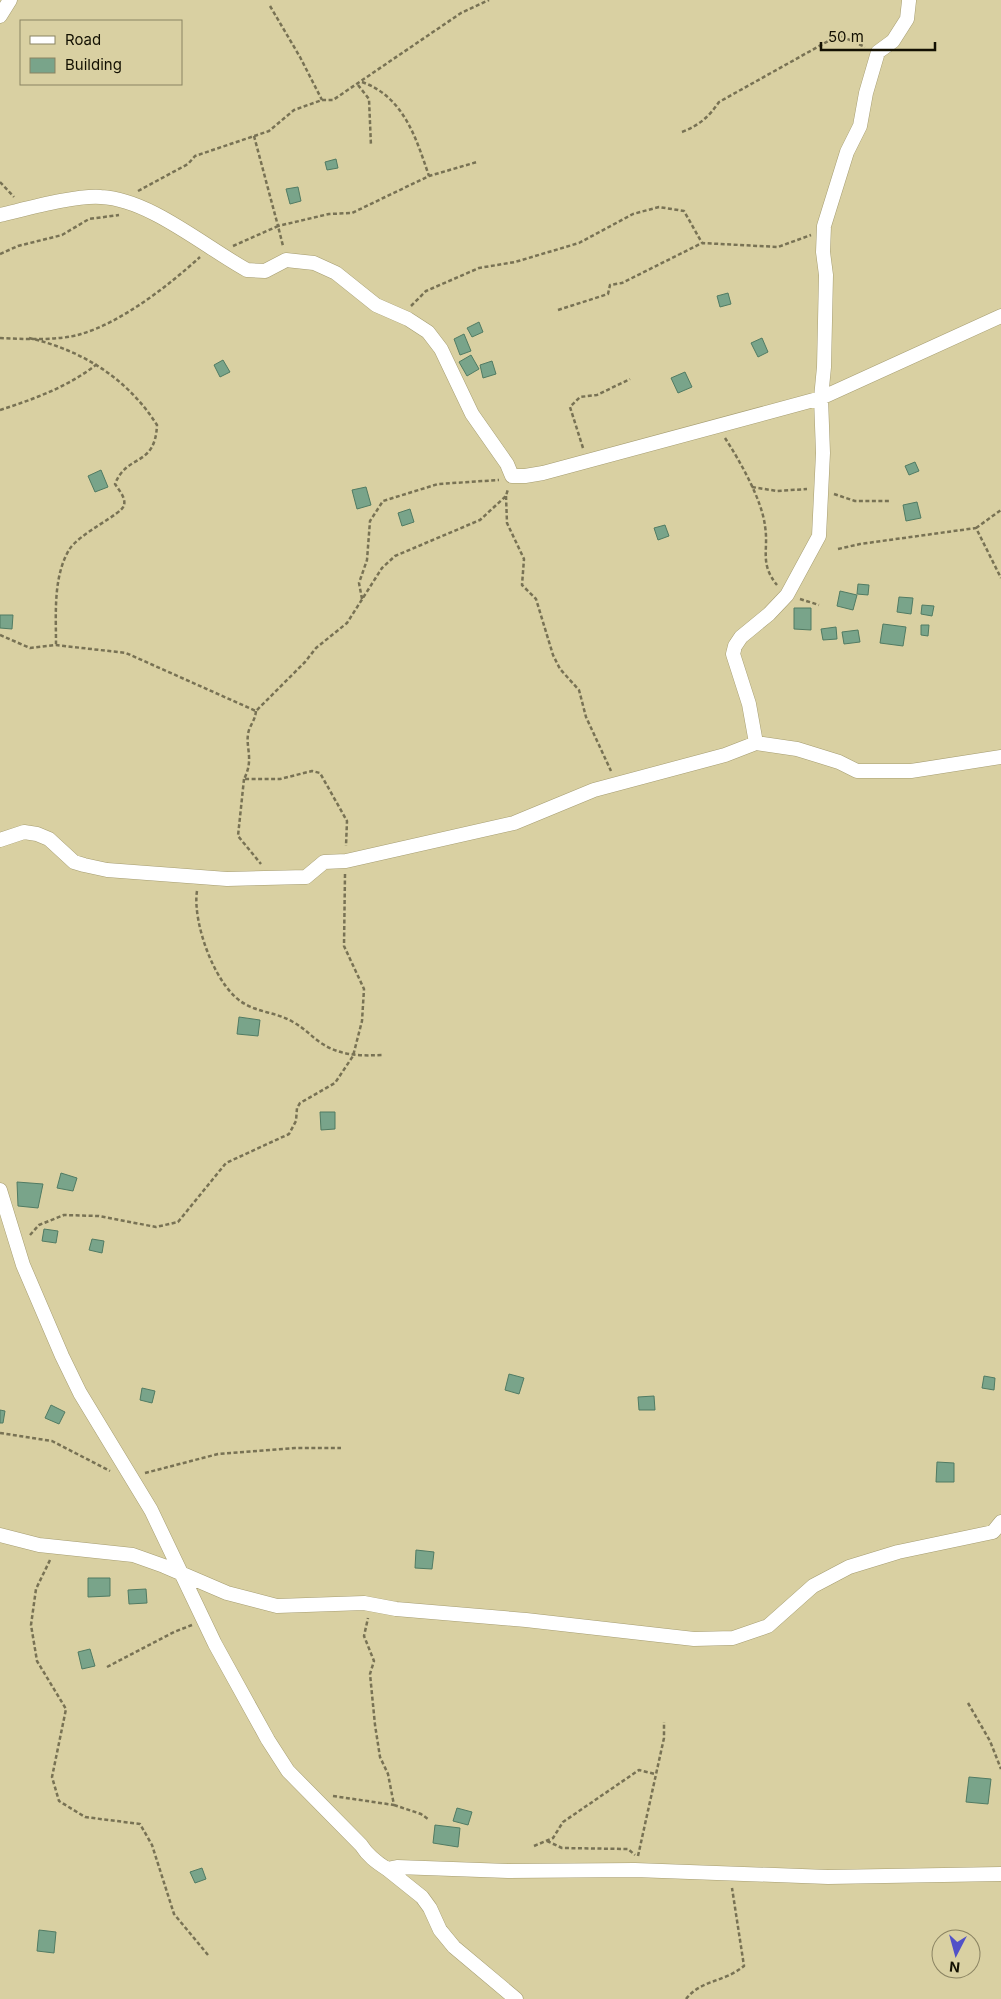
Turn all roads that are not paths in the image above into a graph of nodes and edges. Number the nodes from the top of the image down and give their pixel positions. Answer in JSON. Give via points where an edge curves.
{"nodes":[{"id":1,"x":10,"y":0,"type":"edge"},
{"id":2,"x":909,"y":0,"type":"edge"},
{"id":3,"x":0,"y":16,"type":"edge"},
{"id":4,"x":0,"y":215,"type":"edge"},
{"id":5,"x":1001,"y":316,"type":"edge"},
{"id":6,"x":821,"y":398,"type":"junction"},
{"id":7,"x":756,"y":742,"type":"junction"},
{"id":8,"x":1001,"y":756,"type":"edge"},
{"id":9,"x":0,"y":840,"type":"edge"},
{"id":10,"x":0,"y":1190,"type":"edge"},
{"id":11,"x":1001,"y":1522,"type":"edge"},
{"id":12,"x":0,"y":1535,"type":"edge"},
{"id":13,"x":180,"y":1574,"type":"junction"},
{"id":14,"x":387,"y":1870,"type":"junction"},
{"id":15,"x":1001,"y":1874,"type":"edge"},
{"id":16,"x":516,"y":1999,"type":"edge"}],
"edges":[{"from":1,"to":3,"type":"street"},
{"from":2,"to":6,"type":"street","via":[[907,19],[893,41],[878,52],[860,126],[847,152],[824,230],[826,275]]},
{"from":4,"to":6,"type":"street","via":[[92,197],[122,200],[148,211],[247,270],[258,272],[286,260],[325,267],[376,305],[428,332],[441,349],[472,414],[512,476],[525,476],[587,461]]},
{"from":5,"to":6,"type":"street"},
{"from":6,"to":7,"type":"street","via":[[819,536],[787,595],[734,646],[733,654],[749,704]]},
{"from":7,"to":8,"type":"street","via":[[797,749],[857,771],[911,771]]},
{"from":7,"to":9,"type":"street","via":[[725,755],[594,790],[514,823],[346,861],[324,862],[306,877],[200,877],[107,870],[74,862],[49,839],[37,834],[24,832]]},
{"from":10,"to":13,"type":"street","via":[[23,1265],[48,1325],[80,1393],[151,1510]]},
{"from":11,"to":13,"type":"street","via":[[993,1532],[898,1552],[849,1567],[813,1586],[768,1626],[733,1638],[694,1639],[364,1603],[277,1606],[227,1593]]},
{"from":12,"to":13,"type":"street","via":[[39,1544],[133,1555]]},
{"from":13,"to":14,"type":"street","via":[[203,1622],[288,1771],[368,1856]]},
{"from":14,"to":15,"type":"street","via":[[396,1867],[508,1871],[637,1864],[728,1875]]},
{"from":14,"to":16,"type":"street","via":[[422,1897],[440,1930],[454,1947]]}]}
